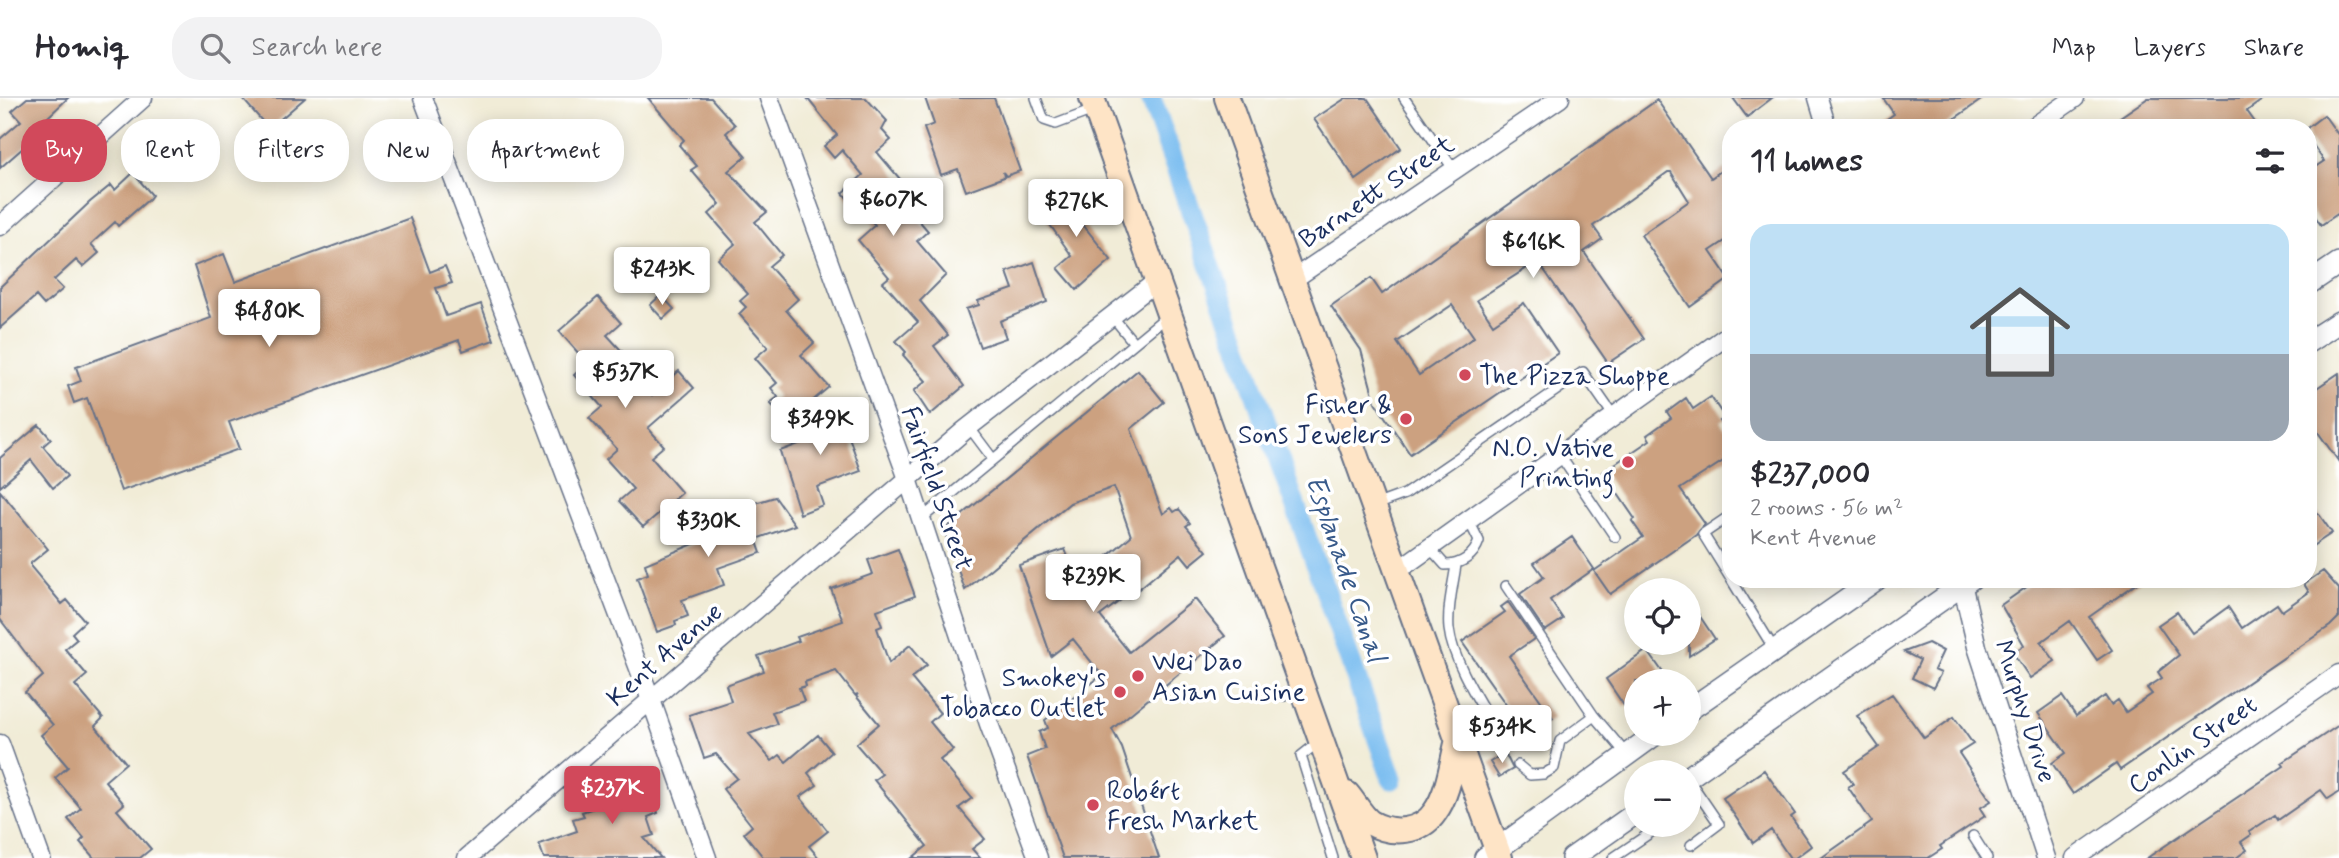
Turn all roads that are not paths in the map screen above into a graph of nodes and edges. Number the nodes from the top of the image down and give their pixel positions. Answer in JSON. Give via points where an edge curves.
{"nodes":[{"id":1,"x":143,"y":98,"type":"edge"},
{"id":2,"x":423,"y":98,"type":"edge"},
{"id":3,"x":769,"y":98,"type":"edge"},
{"id":4,"x":1036,"y":98,"type":"edge"},
{"id":5,"x":1227,"y":98,"type":"edge"},
{"id":6,"x":1404,"y":98,"type":"edge"},
{"id":7,"x":1560,"y":98,"type":"edge"},
{"id":8,"x":1818,"y":98,"type":"edge"},
{"id":9,"x":2075,"y":98,"type":"edge"},
{"id":10,"x":1094,"y":104,"type":"edge"},
{"id":11,"x":1824,"y":119,"type":"edge"},
{"id":12,"x":2045,"y":119,"type":"edge"},
{"id":13,"x":1454,"y":170,"type":"junction"},
{"id":14,"x":0,"y":226,"type":"edge"},
{"id":15,"x":2339,"y":263,"type":"edge"},
{"id":16,"x":2317,"y":278,"type":"edge"},
{"id":17,"x":1292,"y":280,"type":"junction"},
{"id":18,"x":1157,"y":281,"type":"junction"},
{"id":19,"x":1169,"y":315,"type":"junction"},
{"id":20,"x":1112,"y":316,"type":"junction"},
{"id":21,"x":2339,"y":322,"type":"edge"},
{"id":22,"x":2317,"y":336,"type":"edge"},
{"id":23,"x":1722,"y":339,"type":"edge"},
{"id":24,"x":1134,"y":343,"type":"junction"},
{"id":25,"x":1613,"y":415,"type":"junction"},
{"id":26,"x":969,"y":427,"type":"junction"},
{"id":27,"x":1559,"y":454,"type":"junction"},
{"id":28,"x":993,"y":459,"type":"junction"},
{"id":29,"x":908,"y":479,"type":"junction"},
{"id":30,"x":1373,"y":505,"type":"junction"},
{"id":31,"x":921,"y":519,"type":"junction"},
{"id":32,"x":1468,"y":520,"type":"junction"},
{"id":33,"x":1722,"y":521,"type":"edge"},
{"id":34,"x":1615,"y":537,"type":"dead end"},
{"id":35,"x":1429,"y":547,"type":"junction"},
{"id":36,"x":1456,"y":565,"type":"junction"},
{"id":37,"x":1722,"y":565,"type":"edge"},
{"id":38,"x":1397,"y":571,"type":"junction"},
{"id":39,"x":1506,"y":586,"type":"dead end"},
{"id":40,"x":1737,"y":588,"type":"edge"},
{"id":41,"x":1864,"y":588,"type":"edge"},
{"id":42,"x":1955,"y":588,"type":"edge"},
{"id":43,"x":1966,"y":588,"type":"edge"},
{"id":44,"x":1774,"y":649,"type":"junction"},
{"id":45,"x":2339,"y":674,"type":"edge"},
{"id":46,"x":651,"y":700,"type":"junction"},
{"id":47,"x":1701,"y":701,"type":"edge"},
{"id":48,"x":1594,"y":716,"type":"junction"},
{"id":49,"x":1321,"y":740,"type":"junction"},
{"id":50,"x":1458,"y":740,"type":"junction"},
{"id":51,"x":0,"y":744,"type":"edge"},
{"id":52,"x":1505,"y":746,"type":"dead end"},
{"id":53,"x":1639,"y":746,"type":"edge"},
{"id":54,"x":1627,"y":755,"type":"junction"},
{"id":55,"x":1518,"y":765,"type":"dead end"},
{"id":56,"x":1701,"y":769,"type":"edge"},
{"id":57,"x":1334,"y":776,"type":"junction"},
{"id":58,"x":1701,"y":796,"type":"edge"},
{"id":59,"x":1624,"y":822,"type":"edge"},
{"id":60,"x":1973,"y":836,"type":"dead end"},
{"id":61,"x":1644,"y":837,"type":"edge"},
{"id":62,"x":1691,"y":845,"type":"dead end"},
{"id":63,"x":1494,"y":855,"type":"edge"},
{"id":64,"x":1574,"y":857,"type":"edge"},
{"id":65,"x":41,"y":858,"type":"edge"},
{"id":66,"x":467,"y":858,"type":"edge"},
{"id":67,"x":707,"y":858,"type":"edge"},
{"id":68,"x":1038,"y":858,"type":"edge"},
{"id":69,"x":1332,"y":858,"type":"edge"},
{"id":70,"x":1363,"y":858,"type":"edge"},
{"id":71,"x":1613,"y":858,"type":"edge"},
{"id":72,"x":1987,"y":858,"type":"edge"},
{"id":73,"x":2046,"y":858,"type":"edge"},
{"id":74,"x":2075,"y":858,"type":"edge"}],
"edges":[{"from":1,"to":14,"type":"street"},
{"from":2,"to":46,"type":"street"},
{"from":3,"to":29,"type":"street","name":"Fairfield Street"},
{"from":4,"to":10,"type":"lane","via":[[1044,120],[1056,124]]},
{"from":5,"to":17,"type":"main road"},
{"from":6,"to":13,"type":"lane"},
{"from":7,"to":13,"type":"street","name":"Barnett Street"},
{"from":8,"to":11,"type":"street"},
{"from":9,"to":12,"type":"street"},
{"from":10,"to":18,"type":"main road"},
{"from":13,"to":17,"type":"street","name":"Barnett Street"},
{"from":15,"to":16,"type":"street"},
{"from":17,"to":30,"type":"main road"},
{"from":18,"to":19,"type":"main road"},
{"from":18,"to":20,"type":"street","name":"Kent Avenue"},
{"from":19,"to":24,"type":"lane"},
{"from":19,"to":49,"type":"main road","via":[[1277,629],[1292,689]]},
{"from":20,"to":24,"type":"lane"},
{"from":20,"to":26,"type":"street","name":"Kent Avenue"},
{"from":21,"to":22,"type":"street"},
{"from":23,"to":25,"type":"street"},
{"from":24,"to":28,"type":"lane"},
{"from":25,"to":27,"type":"street"},
{"from":25,"to":30,"type":"lane","via":[[1583,372],[1405,494]]},
{"from":26,"to":28,"type":"lane"},
{"from":26,"to":29,"type":"street","name":"Kent Avenue"},
{"from":27,"to":32,"type":"street"},
{"from":27,"to":34,"type":"lane"},
{"from":28,"to":31,"type":"lane"},
{"from":29,"to":31,"type":"street","name":"Fairfield Street"},
{"from":29,"to":46,"type":"street","name":"Kent Avenue"},
{"from":30,"to":38,"type":"main road"},
{"from":31,"to":68,"type":"street","name":"Fairfield Street"},
{"from":32,"to":35,"type":"street"},
{"from":32,"to":36,"type":"lane","via":[[1479,541],[1475,552]]},
{"from":33,"to":37,"type":"lane","via":[[1703,534]]},
{"from":35,"to":36,"type":"lane","via":[[1445,565]]},
{"from":35,"to":38,"type":"street"},
{"from":36,"to":52,"type":"lane","via":[[1449,632]]},
{"from":38,"to":50,"type":"main road"},
{"from":39,"to":48,"type":"lane"},
{"from":40,"to":44,"type":"lane"},
{"from":41,"to":44,"type":"street"},
{"from":42,"to":56,"type":"street"},
{"from":43,"to":73,"type":"street","name":"Murphy Drive","via":[[1978,647]]},
{"from":44,"to":47,"type":"street"},
{"from":45,"to":74,"type":"street","name":"Conlin Street"},
{"from":46,"to":66,"type":"street","name":"Kent Avenue"},
{"from":46,"to":67,"type":"street"},
{"from":48,"to":54,"type":"lane"},
{"from":48,"to":55,"type":"lane","via":[[1560,741],[1553,768],[1544,774],[1530,775]]},
{"from":49,"to":57,"type":"main road"},
{"from":49,"to":69,"type":"lane","via":[[1301,756]]},
{"from":50,"to":57,"type":"main road","via":[[1434,813],[1417,827],[1398,832],[1370,822]]},
{"from":50,"to":63,"type":"main road"},
{"from":51,"to":65,"type":"street"},
{"from":53,"to":54,"type":"street"},
{"from":54,"to":63,"type":"street"},
{"from":57,"to":70,"type":"main road"},
{"from":58,"to":62,"type":"lane","via":[[1719,824]]},
{"from":59,"to":64,"type":"street"},
{"from":60,"to":72,"type":"lane"},
{"from":61,"to":71,"type":"lane"}]}
